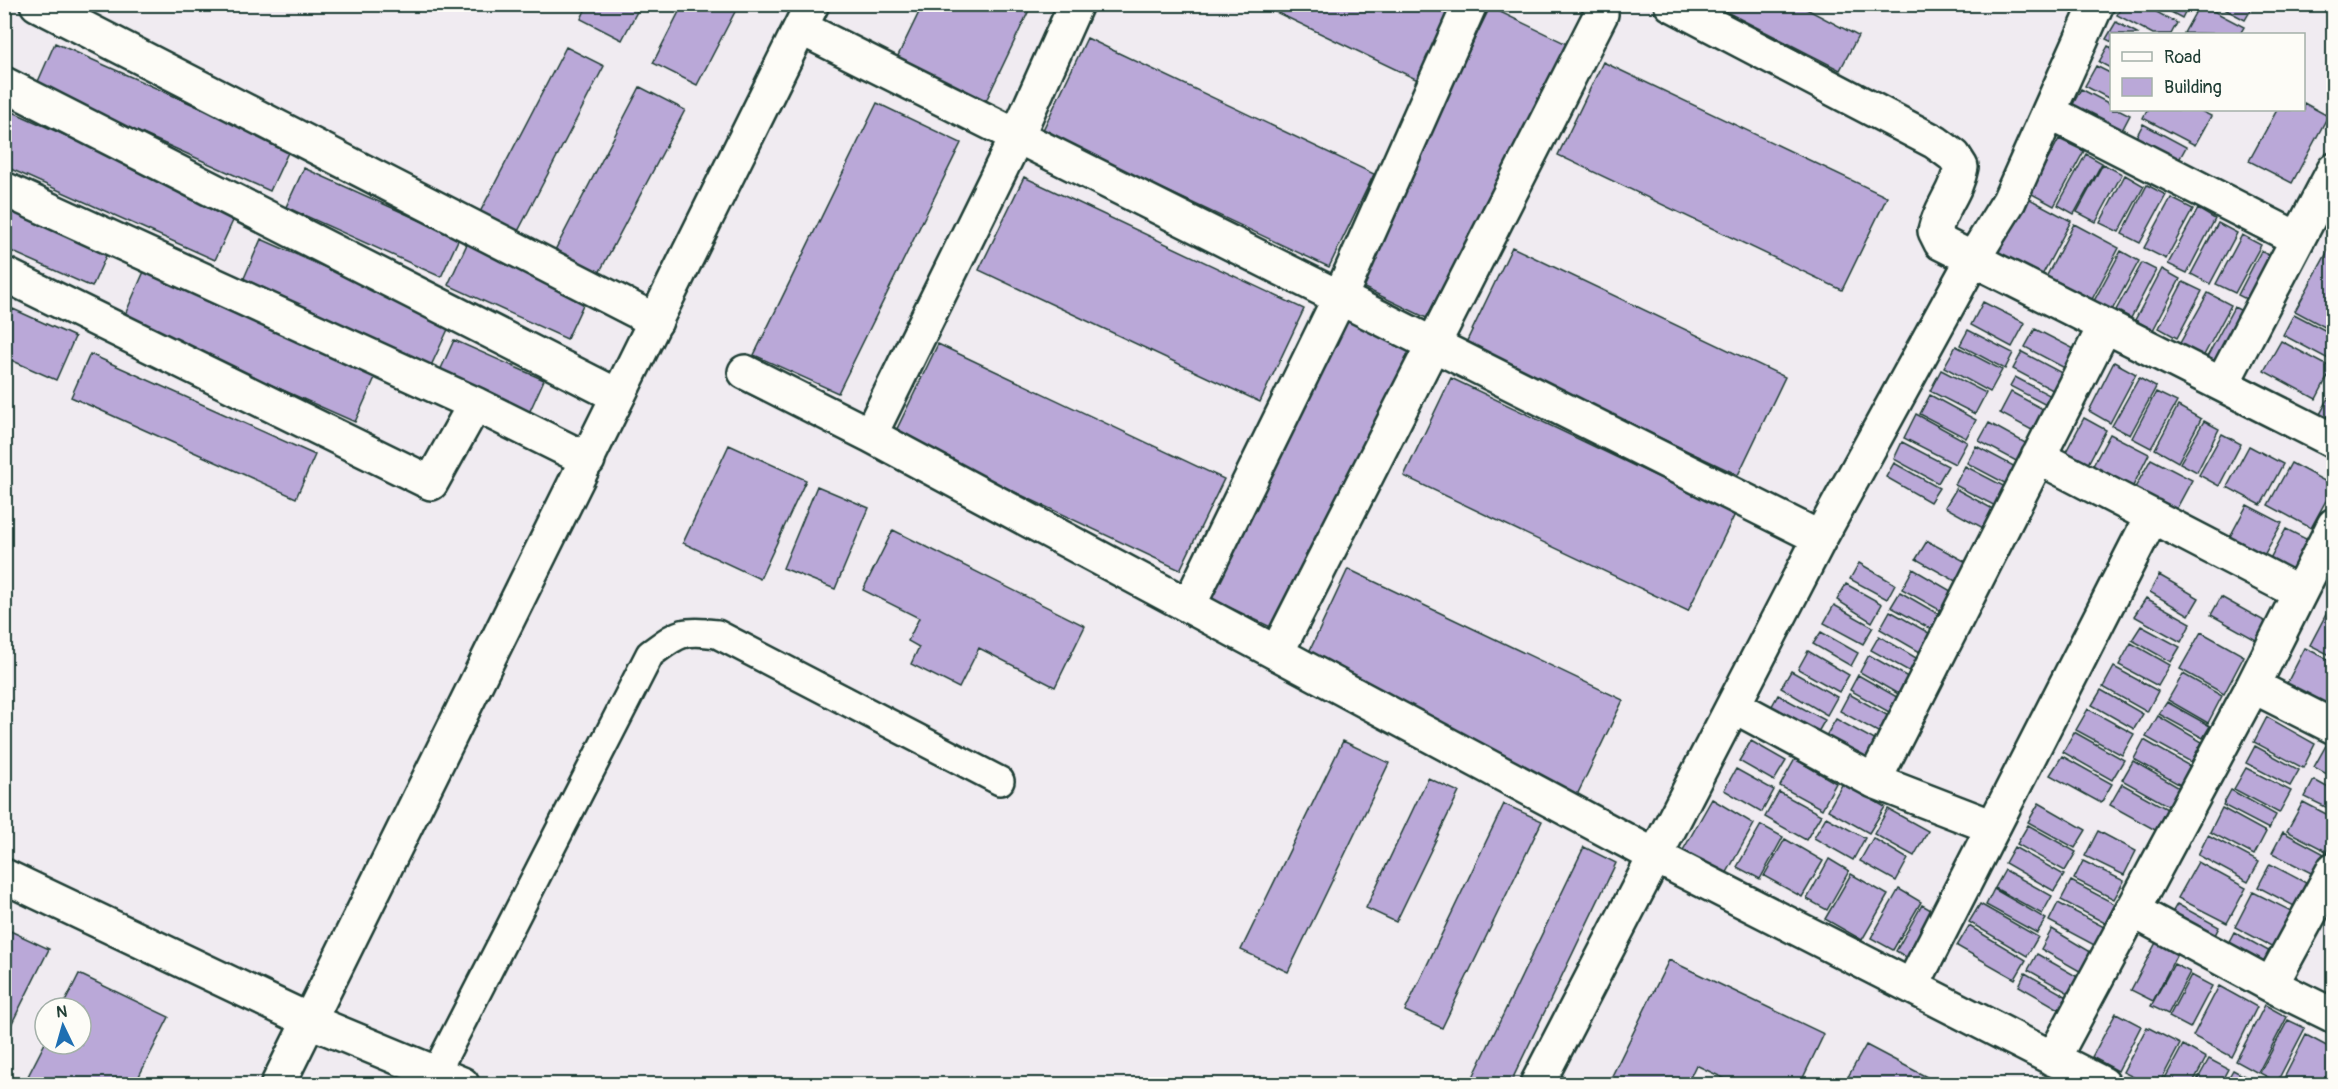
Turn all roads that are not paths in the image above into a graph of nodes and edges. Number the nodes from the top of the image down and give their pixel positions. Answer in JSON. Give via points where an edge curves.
{"nodes":[{"id":1,"x":38,"y":4,"type":"edge"},
{"id":2,"x":1076,"y":4,"type":"edge"},
{"id":3,"x":1470,"y":4,"type":"edge"},
{"id":4,"x":1671,"y":4,"type":"edge"},
{"id":5,"x":2097,"y":4,"type":"edge"},
{"id":6,"x":1601,"y":14,"type":"dead end"},
{"id":7,"x":807,"y":16,"type":"edge"},
{"id":8,"x":4,"y":84,"type":"edge"},
{"id":9,"x":2049,"y":112,"type":"junction"},
{"id":10,"x":1017,"y":136,"type":"junction"},
{"id":11,"x":2334,"y":170,"type":"edge"},
{"id":12,"x":4,"y":189,"type":"edge"},
{"id":13,"x":2298,"y":239,"type":"junction"},
{"id":14,"x":1973,"y":259,"type":"junction"},
{"id":15,"x":4,"y":274,"type":"edge"},
{"id":16,"x":1340,"y":297,"type":"junction"},
{"id":17,"x":656,"y":321,"type":"junction"},
{"id":18,"x":2105,"y":326,"type":"junction"},
{"id":19,"x":1433,"y":344,"type":"junction"},
{"id":20,"x":744,"y":372,"type":"dead end"},
{"id":21,"x":2222,"y":384,"type":"junction"},
{"id":22,"x":618,"y":396,"type":"junction"},
{"id":23,"x":475,"y":404,"type":"junction"},
{"id":24,"x":870,"y":435,"type":"junction"},
{"id":25,"x":2334,"y":441,"type":"edge"},
{"id":26,"x":2038,"y":457,"type":"junction"},
{"id":27,"x":588,"y":460,"type":"junction"},
{"id":28,"x":2152,"y":516,"type":"junction"},
{"id":29,"x":2334,"y":525,"type":"edge"},
{"id":30,"x":1820,"y":538,"type":"junction"},
{"id":31,"x":2298,"y":592,"type":"junction"},
{"id":32,"x":1189,"y":605,"type":"junction"},
{"id":33,"x":1277,"y":652,"type":"junction"},
{"id":34,"x":2253,"y":686,"type":"junction"},
{"id":35,"x":1734,"y":706,"type":"junction"},
{"id":36,"x":2334,"y":727,"type":"edge"},
{"id":37,"x":1000,"y":781,"type":"dead end"},
{"id":38,"x":1874,"y":781,"type":"junction"},
{"id":39,"x":1993,"y":827,"type":"junction"},
{"id":40,"x":1657,"y":857,"type":"junction"},
{"id":41,"x":2334,"y":869,"type":"edge"},
{"id":42,"x":4,"y":876,"type":"edge"},
{"id":43,"x":2132,"y":910,"type":"junction"},
{"id":44,"x":2271,"y":985,"type":"junction"},
{"id":45,"x":1912,"y":986,"type":"junction"},
{"id":46,"x":2334,"y":1016,"type":"edge"},
{"id":47,"x":310,"y":1021,"type":"junction"},
{"id":48,"x":2054,"y":1059,"type":"junction"},
{"id":49,"x":449,"y":1079,"type":"edge"},
{"id":50,"x":278,"y":1084,"type":"edge"},
{"id":51,"x":1537,"y":1084,"type":"edge"},
{"id":52,"x":2103,"y":1084,"type":"edge"}],
"edges":[{"from":1,"to":17,"type":"street"},
{"from":2,"to":10,"type":"street"},
{"from":3,"to":16,"type":"street"},
{"from":4,"to":14,"type":"street","via":[[1935,142],[1954,156],[1962,167],[1958,183],[1937,218],[1935,231],[1941,243]]},
{"from":5,"to":9,"type":"street"},
{"from":6,"to":19,"type":"street"},
{"from":7,"to":10,"type":"street"},
{"from":7,"to":17,"type":"street"},
{"from":8,"to":22,"type":"street"},
{"from":9,"to":13,"type":"street"},
{"from":9,"to":14,"type":"street","via":[[2009,201]]},
{"from":10,"to":16,"type":"street"},
{"from":10,"to":24,"type":"street"},
{"from":11,"to":13,"type":"street"},
{"from":12,"to":23,"type":"street"},
{"from":13,"to":21,"type":"street"},
{"from":14,"to":18,"type":"street"},
{"from":14,"to":30,"type":"street"},
{"from":15,"to":23,"type":"street","via":[[431,483]]},
{"from":16,"to":19,"type":"street"},
{"from":16,"to":32,"type":"street"},
{"from":17,"to":22,"type":"street"},
{"from":18,"to":21,"type":"street"},
{"from":18,"to":26,"type":"street"},
{"from":19,"to":30,"type":"street"},
{"from":19,"to":33,"type":"street"},
{"from":20,"to":24,"type":"street"},
{"from":21,"to":25,"type":"street"},
{"from":22,"to":27,"type":"street"},
{"from":23,"to":27,"type":"street"},
{"from":24,"to":32,"type":"street"},
{"from":26,"to":28,"type":"street"},
{"from":26,"to":38,"type":"street"},
{"from":27,"to":47,"type":"street"},
{"from":28,"to":31,"type":"street"},
{"from":28,"to":39,"type":"street"},
{"from":29,"to":31,"type":"street"},
{"from":30,"to":35,"type":"street"},
{"from":31,"to":34,"type":"street"},
{"from":32,"to":33,"type":"street"},
{"from":33,"to":40,"type":"street"},
{"from":34,"to":36,"type":"street"},
{"from":34,"to":43,"type":"street"},
{"from":35,"to":38,"type":"street"},
{"from":35,"to":40,"type":"street"},
{"from":37,"to":49,"type":"lane","via":[[717,634],[692,631],[676,636],[650,654]]},
{"from":38,"to":39,"type":"street"},
{"from":39,"to":45,"type":"street"},
{"from":40,"to":45,"type":"street"},
{"from":40,"to":51,"type":"street"},
{"from":41,"to":44,"type":"street"},
{"from":42,"to":47,"type":"street"},
{"from":43,"to":44,"type":"street"},
{"from":43,"to":48,"type":"street"},
{"from":44,"to":46,"type":"street"},
{"from":45,"to":48,"type":"street"},
{"from":47,"to":49,"type":"street"},
{"from":47,"to":50,"type":"street"},
{"from":48,"to":52,"type":"street"}]}
